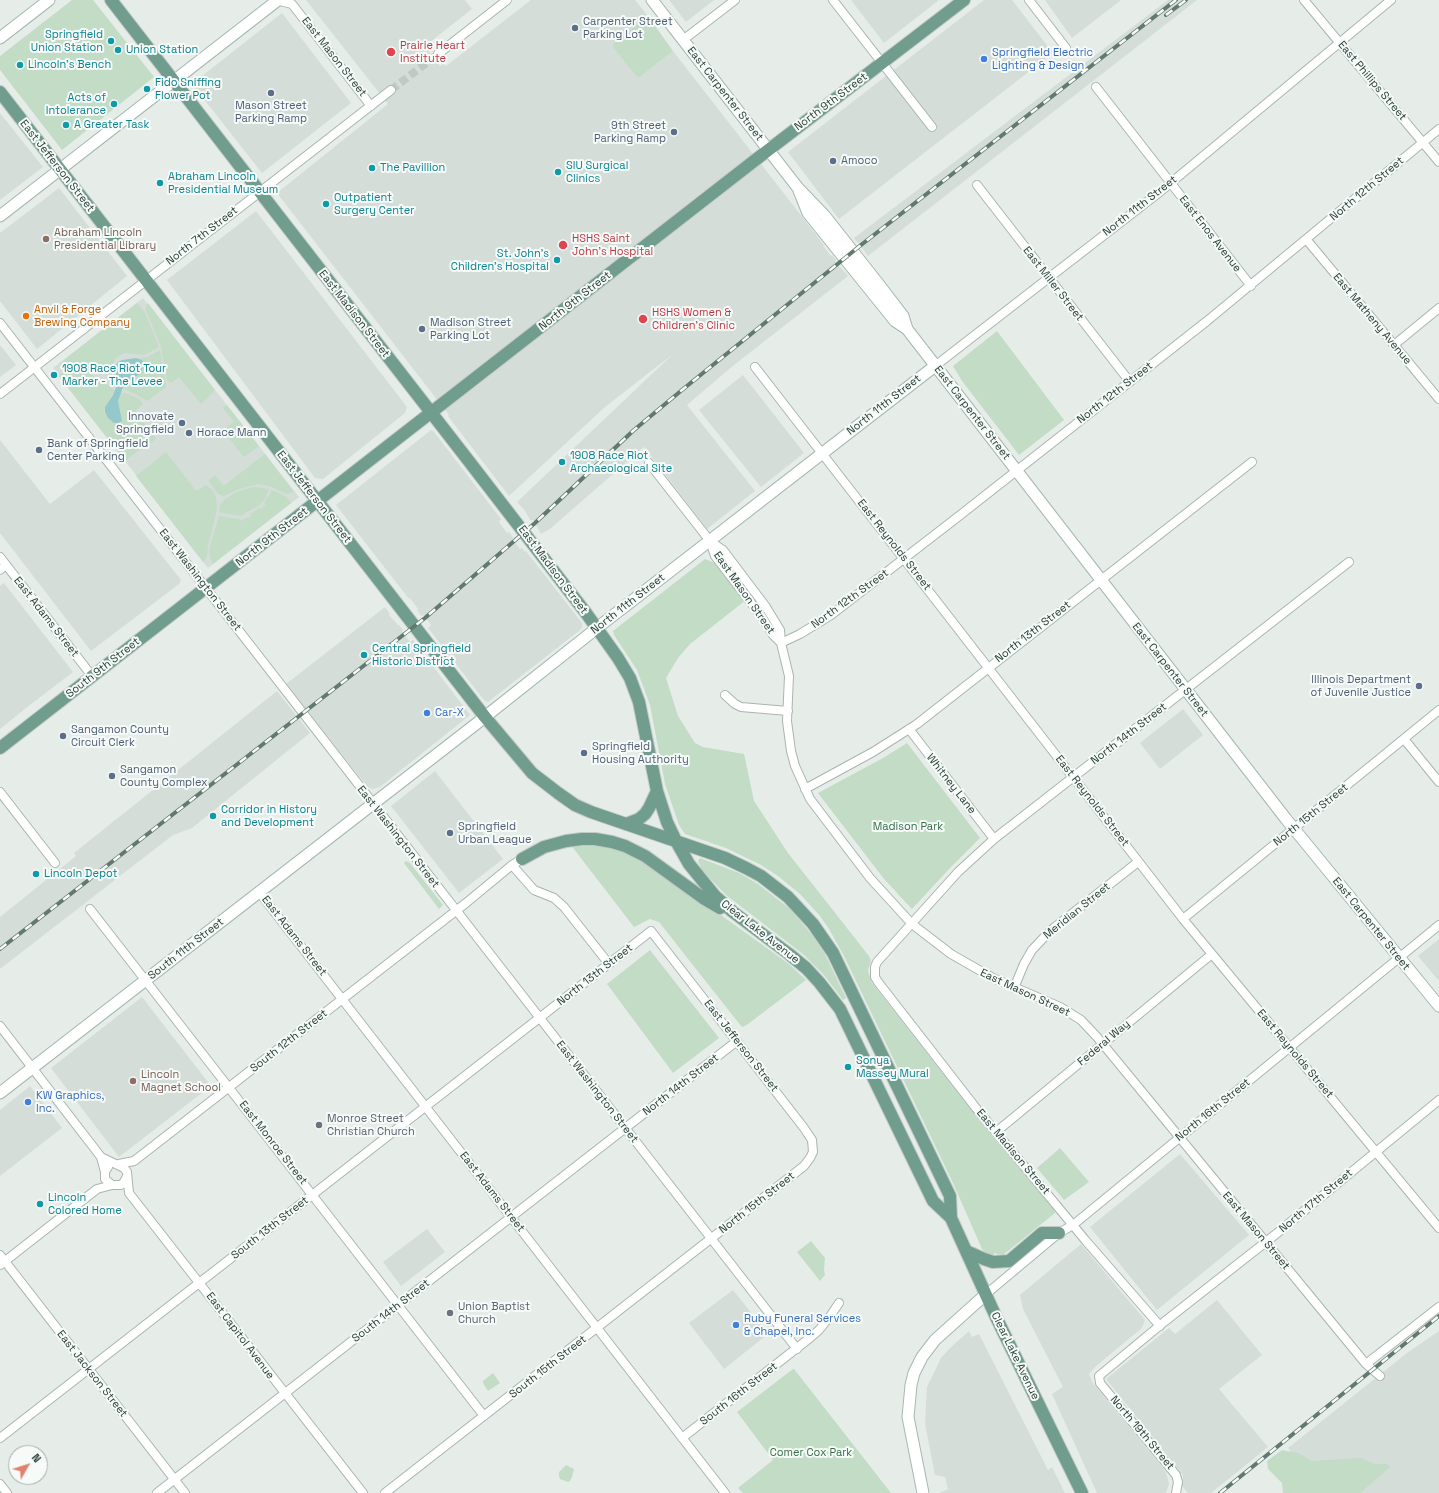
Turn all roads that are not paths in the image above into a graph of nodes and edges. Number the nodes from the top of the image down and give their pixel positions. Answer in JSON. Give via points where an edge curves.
{"nodes":[{"id":1,"x":49,"y":0,"type":"edge"},
{"id":2,"x":111,"y":0,"type":"edge"},
{"id":3,"x":277,"y":0,"type":"edge"},
{"id":4,"x":507,"y":0,"type":"edge"},
{"id":5,"x":652,"y":0,"type":"edge"},
{"id":6,"x":735,"y":0,"type":"edge"},
{"id":7,"x":833,"y":0,"type":"edge"},
{"id":8,"x":964,"y":0,"type":"edge"},
{"id":9,"x":1029,"y":0,"type":"edge"},
{"id":10,"x":1304,"y":0,"type":"edge"},
{"id":11,"x":1391,"y":0,"type":"edge"},
{"id":12,"x":0,"y":38,"type":"edge"},
{"id":13,"x":683,"y":40,"type":"junction"},
{"id":14,"x":1340,"y":43,"type":"junction"},
{"id":15,"x":1066,"y":48,"type":"dead end"},
{"id":16,"x":438,"y":54,"type":"tunnel mouth"},
{"id":17,"x":882,"y":64,"type":"junction"},
{"id":18,"x":174,"y":81,"type":"junction"},
{"id":19,"x":1096,"y":86,"type":"dead end"},
{"id":20,"x":391,"y":90,"type":"tunnel mouth"},
{"id":21,"x":0,"y":92,"type":"edge"},
{"id":22,"x":371,"y":106,"type":"junction"},
{"id":23,"x":932,"y":127,"type":"dead end"},
{"id":24,"x":1439,"y":129,"type":"edge"},
{"id":25,"x":1423,"y":142,"type":"junction"},
{"id":26,"x":769,"y":150,"type":"junction"},
{"id":27,"x":1439,"y":162,"type":"edge"},
{"id":28,"x":60,"y":170,"type":"junction"},
{"id":29,"x":1170,"y":183,"type":"junction"},
{"id":30,"x":977,"y":185,"type":"dead end"},
{"id":31,"x":259,"y":191,"type":"junction"},
{"id":32,"x":0,"y":216,"type":"edge"},
{"id":33,"x":1306,"y":239,"type":"junction"},
{"id":34,"x":1048,"y":278,"type":"junction"},
{"id":35,"x":145,"y":280,"type":"junction"},
{"id":36,"x":1251,"y":286,"type":"junction"},
{"id":37,"x":1439,"y":308,"type":"edge"},
{"id":38,"x":0,"y":323,"type":"edge"},
{"id":39,"x":1394,"y":345,"type":"junction"},
{"id":40,"x":755,"y":366,"type":"dead end"},
{"id":41,"x":935,"y":366,"type":"junction"},
{"id":42,"x":34,"y":367,"type":"junction"},
{"id":43,"x":1130,"y":382,"type":"junction"},
{"id":44,"x":0,"y":394,"type":"edge"},
{"id":45,"x":1439,"y":399,"type":"edge"},
{"id":46,"x":431,"y":413,"type":"junction"},
{"id":47,"x":822,"y":454,"type":"junction"},
{"id":48,"x":1252,"y":462,"type":"dead end"},
{"id":49,"x":649,"y":463,"type":"dead end"},
{"id":50,"x":1017,"y":471,"type":"junction"},
{"id":51,"x":318,"y":501,"type":"junction"},
{"id":52,"x":710,"y":541,"type":"junction"},
{"id":53,"x":0,"y":557,"type":"edge"},
{"id":54,"x":904,"y":559,"type":"junction"},
{"id":55,"x":1349,"y":562,"type":"dead end"},
{"id":56,"x":3,"y":568,"type":"edge"},
{"id":57,"x":1100,"y":580,"type":"junction"},
{"id":58,"x":206,"y":588,"type":"junction"},
{"id":59,"x":597,"y":628,"type":"junction"},
{"id":60,"x":781,"y":643,"type":"junction"},
{"id":61,"x":988,"y":668,"type":"junction"},
{"id":62,"x":92,"y":676,"type":"junction"},
{"id":63,"x":1186,"y":690,"type":"junction"},
{"id":64,"x":725,"y":695,"type":"dead end"},
{"id":65,"x":1439,"y":710,"type":"edge"},
{"id":66,"x":788,"y":711,"type":"junction"},
{"id":67,"x":485,"y":717,"type":"junction"},
{"id":68,"x":909,"y":729,"type":"junction"},
{"id":69,"x":1404,"y":739,"type":"junction"},
{"id":70,"x":0,"y":748,"type":"edge"},
{"id":71,"x":1073,"y":778,"type":"junction"},
{"id":72,"x":1439,"y":782,"type":"edge"},
{"id":73,"x":804,"y":789,"type":"junction"},
{"id":74,"x":657,"y":791,"type":"junction"},
{"id":75,"x":0,"y":792,"type":"edge"},
{"id":76,"x":372,"y":804,"type":"junction"},
{"id":77,"x":626,"y":824,"type":"junction"},
{"id":78,"x":1294,"y":829,"type":"junction"},
{"id":79,"x":994,"y":839,"type":"junction"},
{"id":80,"x":676,"y":841,"type":"junction"},
{"id":81,"x":517,"y":862,"type":"junction"},
{"id":82,"x":1138,"y":862,"type":"junction"},
{"id":83,"x":55,"y":863,"type":"dead end"},
{"id":84,"x":259,"y":892,"type":"junction"},
{"id":85,"x":90,"y":909,"type":"dead end"},
{"id":86,"x":455,"y":911,"type":"junction"},
{"id":87,"x":1183,"y":919,"type":"junction"},
{"id":88,"x":912,"y":924,"type":"junction"},
{"id":89,"x":1439,"y":925,"type":"edge"},
{"id":90,"x":651,"y":931,"type":"joint"},
{"id":91,"x":760,"y":933,"type":"junction"},
{"id":92,"x":1212,"y":954,"type":"junction"},
{"id":93,"x":1399,"y":958,"type":"junction"},
{"id":94,"x":609,"y":964,"type":"junction"},
{"id":95,"x":874,"y":972,"type":"joint"},
{"id":96,"x":146,"y":980,"type":"junction"},
{"id":97,"x":1014,"y":988,"type":"junction"},
{"id":98,"x":342,"y":999,"type":"junction"},
{"id":99,"x":1439,"y":1006,"type":"edge"},
{"id":100,"x":540,"y":1018,"type":"junction"},
{"id":101,"x":0,"y":1026,"type":"edge"},
{"id":102,"x":737,"y":1041,"type":"junction"},
{"id":103,"x":1102,"y":1044,"type":"junction"},
{"id":104,"x":1290,"y":1047,"type":"junction"},
{"id":105,"x":32,"y":1068,"type":"junction"},
{"id":106,"x":229,"y":1087,"type":"junction"},
{"id":107,"x":0,"y":1093,"type":"edge"},
{"id":108,"x":1439,"y":1100,"type":"edge"},
{"id":109,"x":426,"y":1107,"type":"junction"},
{"id":110,"x":625,"y":1129,"type":"junction"},
{"id":111,"x":996,"y":1132,"type":"junction"},
{"id":112,"x":1179,"y":1138,"type":"junction"},
{"id":113,"x":1376,"y":1152,"type":"junction"},
{"id":114,"x":102,"y":1156,"type":"junction"},
{"id":115,"x":134,"y":1161,"type":"junction"},
{"id":116,"x":117,"y":1164,"type":"junction"},
{"id":117,"x":804,"y":1166,"type":"joint"},
{"id":118,"x":105,"y":1174,"type":"junction"},
{"id":119,"x":127,"y":1174,"type":"junction"},
{"id":120,"x":113,"y":1185,"type":"junction"},
{"id":121,"x":97,"y":1189,"type":"junction"},
{"id":122,"x":129,"y":1193,"type":"junction"},
{"id":123,"x":313,"y":1195,"type":"junction"},
{"id":124,"x":511,"y":1217,"type":"junction"},
{"id":125,"x":951,"y":1218,"type":"junction"},
{"id":126,"x":1073,"y":1225,"type":"junction"},
{"id":127,"x":1439,"y":1228,"type":"edge"},
{"id":128,"x":1059,"y":1233,"type":"junction"},
{"id":129,"x":710,"y":1239,"type":"junction"},
{"id":130,"x":1265,"y":1242,"type":"junction"},
{"id":131,"x":966,"y":1251,"type":"junction"},
{"id":132,"x":2,"y":1260,"type":"edge"},
{"id":133,"x":200,"y":1283,"type":"junction"},
{"id":134,"x":986,"y":1295,"type":"junction"},
{"id":135,"x":839,"y":1303,"type":"dead end"},
{"id":136,"x":399,"y":1306,"type":"junction"},
{"id":137,"x":1439,"y":1307,"type":"edge"},
{"id":138,"x":1160,"y":1326,"type":"junction"},
{"id":139,"x":597,"y":1328,"type":"junction"},
{"id":140,"x":796,"y":1349,"type":"junction"},
{"id":141,"x":1366,"y":1364,"type":"junction"},
{"id":142,"x":89,"y":1369,"type":"junction"},
{"id":143,"x":1099,"y":1376,"type":"joint"},
{"id":144,"x":1380,"y":1376,"type":"dead end"},
{"id":145,"x":285,"y":1394,"type":"junction"},
{"id":146,"x":484,"y":1416,"type":"junction"},
{"id":147,"x":0,"y":1438,"type":"edge"},
{"id":148,"x":682,"y":1438,"type":"junction"},
{"id":149,"x":175,"y":1480,"type":"junction"},
{"id":150,"x":0,"y":1484,"type":"edge"},
{"id":151,"x":7,"y":1493,"type":"edge"},
{"id":152,"x":157,"y":1493,"type":"edge"},
{"id":153,"x":185,"y":1493,"type":"edge"},
{"id":154,"x":362,"y":1493,"type":"edge"},
{"id":155,"x":385,"y":1493,"type":"edge"},
{"id":156,"x":725,"y":1493,"type":"edge"},
{"id":157,"x":923,"y":1493,"type":"edge"},
{"id":158,"x":1082,"y":1493,"type":"edge"},
{"id":159,"x":1176,"y":1493,"type":"edge"}],
"edges":[{"from":1,"to":12,"type":"street"},
{"from":2,"to":18,"type":"main road","name":"East Madison Street"},
{"from":3,"to":18,"type":"street"},
{"from":3,"to":22,"type":"street","name":"East Mason Street","via":[[292,4]]},
{"from":4,"to":16,"type":"street"},
{"from":5,"to":13,"type":"street","name":"East Carpenter Street"},
{"from":6,"to":13,"type":"street"},
{"from":7,"to":17,"type":"street"},
{"from":8,"to":17,"type":"main road","name":"North 9th Street"},
{"from":9,"to":15,"type":"street"},
{"from":10,"to":14,"type":"street","name":"East Phillips Street"},
{"from":11,"to":14,"type":"street","name":"North 11th Street"},
{"from":13,"to":26,"type":"street","name":"East Carpenter Street"},
{"from":14,"to":25,"type":"street","name":"East Phillips Street"},
{"from":14,"to":29,"type":"street","name":"North 11th Street"},
{"from":17,"to":23,"type":"street"},
{"from":17,"to":26,"type":"main road","name":"North 9th Street"},
{"from":18,"to":28,"type":"street"},
{"from":18,"to":31,"type":"main road","name":"East Madison Street"},
{"from":19,"to":29,"type":"street","name":"East Enos Avenue"},
{"from":20,"to":22,"type":"street","name":"North 7th Street"},
{"from":21,"to":28,"type":"main road","name":"East Jefferson Street"},
{"from":22,"to":31,"type":"street","name":"North 7th Street"},
{"from":24,"to":25,"type":"street","name":"North 12th Street"},
{"from":25,"to":27,"type":"street","name":"East Phillips Street"},
{"from":25,"to":33,"type":"street","name":"North 12th Street"},
{"from":26,"to":41,"type":"street","name":"East Carpenter Street","via":[[798,188],[808,213],[895,321],[907,329]]},
{"from":26,"to":46,"type":"main road","name":"North 9th Street"},
{"from":28,"to":32,"type":"street"},
{"from":28,"to":35,"type":"main road","name":"East Jefferson Street"},
{"from":29,"to":34,"type":"street","name":"North 11th Street"},
{"from":29,"to":36,"type":"street","name":"East Enos Avenue"},
{"from":30,"to":34,"type":"street","name":"East Miller Street"},
{"from":31,"to":35,"type":"street","name":"North 7th Street"},
{"from":31,"to":46,"type":"main road","name":"East Madison Street"},
{"from":33,"to":36,"type":"street","name":"North 12th Street"},
{"from":33,"to":39,"type":"street","name":"East Matheny Avenue"},
{"from":34,"to":41,"type":"street","name":"North 11th Street"},
{"from":34,"to":43,"type":"street","name":"East Miller Street"},
{"from":35,"to":42,"type":"street","name":"North 7th Street"},
{"from":35,"to":51,"type":"main road","name":"East Jefferson Street"},
{"from":36,"to":43,"type":"street","name":"North 12th Street"},
{"from":37,"to":39,"type":"street"},
{"from":38,"to":42,"type":"street","name":"East Washington Street"},
{"from":39,"to":45,"type":"street","name":"East Matheny Avenue"},
{"from":40,"to":47,"type":"street","name":"East Reynolds Street"},
{"from":41,"to":47,"type":"street","name":"North 11th Street"},
{"from":41,"to":50,"type":"street","name":"East Carpenter Street"},
{"from":42,"to":44,"type":"street","name":"North 7th Street"},
{"from":42,"to":58,"type":"street","name":"East Washington Street"},
{"from":43,"to":50,"type":"street","name":"North 12th Street"},
{"from":46,"to":51,"type":"main road","name":"North 9th Street"},
{"from":46,"to":59,"type":"main road","name":"East Madison Street"},
{"from":47,"to":52,"type":"street","name":"North 11th Street"},
{"from":47,"to":54,"type":"street","name":"East Reynolds Street"},
{"from":48,"to":57,"type":"street","name":"North 13th Street"},
{"from":49,"to":52,"type":"street","name":"East Mason Street"},
{"from":50,"to":54,"type":"street","name":"North 12th Street"},
{"from":50,"to":57,"type":"street","name":"East Carpenter Street"},
{"from":51,"to":58,"type":"main road","name":"North 9th Street"},
{"from":51,"to":67,"type":"main road","name":"East Jefferson Street"},
{"from":52,"to":59,"type":"street","name":"North 11th Street"},
{"from":52,"to":60,"type":"street","name":"East Mason Street","via":[[715,556]]},
{"from":53,"to":56,"type":"street","name":"East Adams Street"},
{"from":54,"to":60,"type":"street","name":"North 12th Street","via":[[831,615]]},
{"from":54,"to":61,"type":"street","name":"East Reynolds Street"},
{"from":55,"to":63,"type":"street","name":"North 14th Street"},
{"from":56,"to":62,"type":"street","name":"East Adams Street"},
{"from":57,"to":61,"type":"street","name":"North 13th Street"},
{"from":57,"to":63,"type":"street","name":"East Carpenter Street"},
{"from":58,"to":62,"type":"main road","name":"South 9th Street"},
{"from":58,"to":76,"type":"street","name":"East Washington Street"},
{"from":59,"to":67,"type":"street","name":"North 11th Street"},
{"from":59,"to":74,"type":"main road","name":"East Madison Street","via":[[625,669],[634,688],[642,712]]},
{"from":60,"to":66,"type":"street","name":"East Mason Street","via":[[789,676]]},
{"from":61,"to":68,"type":"street","name":"North 13th Street"},
{"from":61,"to":71,"type":"street","name":"East Reynolds Street"},
{"from":62,"to":70,"type":"main road","name":"South 9th Street"},
{"from":63,"to":71,"type":"street","name":"North 14th Street"},
{"from":63,"to":78,"type":"street","name":"East Carpenter Street"},
{"from":64,"to":66,"type":"street","via":[[741,707]]},
{"from":65,"to":69,"type":"street","name":"North 15th Street"},
{"from":66,"to":73,"type":"street","name":"East Mason Street","via":[[791,751]]},
{"from":67,"to":76,"type":"street","name":"North 11th Street"},
{"from":67,"to":77,"type":"main road","name":"East Jefferson Street","via":[[514,754],[544,784],[575,805]]},
{"from":68,"to":73,"type":"street","name":"North 13th Street","via":[[873,752]]},
{"from":68,"to":79,"type":"street","name":"Whitney Lane"},
{"from":69,"to":72,"type":"street"},
{"from":69,"to":78,"type":"street","name":"North 15th Street"},
{"from":71,"to":79,"type":"street","name":"North 14th Street"},
{"from":71,"to":82,"type":"street","name":"East Reynolds Street"},
{"from":73,"to":88,"type":"street","name":"East Mason Street","via":[[870,878]]},
{"from":74,"to":77,"type":"main road","via":[[645,814]]},
{"from":74,"to":80,"type":"main road","name":"East Madison Street"},
{"from":75,"to":83,"type":"street"},
{"from":76,"to":84,"type":"street","name":"South 11th Street"},
{"from":76,"to":86,"type":"street","name":"East Washington Street"},
{"from":77,"to":80,"type":"main road","name":"East Jefferson Street"},
{"from":78,"to":87,"type":"street","name":"North 15th Street"},
{"from":78,"to":93,"type":"street","name":"East Carpenter Street"},
{"from":79,"to":88,"type":"street","name":"North 14th Street","via":[[958,872]]},
{"from":80,"to":91,"type":"main road","name":"Clear Lake Avenue","via":[[689,864],[715,896]]},
{"from":80,"to":125,"type":"main road","name":"Clear Lake Avenue","via":[[725,858],[761,876],[792,901],[822,936],[833,953],[950,1196]]},
{"from":81,"to":86,"type":"street"},
{"from":81,"to":91,"type":"main road","via":[[544,847],[566,841],[588,839],[612,842],[645,856],[703,898]]},
{"from":81,"to":94,"type":"street","via":[[534,890],[554,898],[564,907]]},
{"from":82,"to":87,"type":"street","name":"East Reynolds Street"},
{"from":82,"to":97,"type":"street","name":"Meridian Street","via":[[1050,931],[1032,950]]},
{"from":84,"to":96,"type":"street","name":"South 11th Street"},
{"from":84,"to":98,"type":"street","name":"East Adams Street"},
{"from":85,"to":96,"type":"street","name":"East Monroe Street"},
{"from":86,"to":98,"type":"street","name":"South 12th Street"},
{"from":86,"to":100,"type":"street","name":"East Washington Street"},
{"from":87,"to":92,"type":"street","name":"East Reynolds Street"},
{"from":88,"to":95,"type":"street","name":"North 14th Street","via":[[877,962]]},
{"from":88,"to":97,"type":"street","name":"East Mason Street","via":[[973,968]]},
{"from":89,"to":93,"type":"street","name":"North 16th Street"},
{"from":90,"to":94,"type":"street","name":"North 13th Street"},
{"from":90,"to":102,"type":"street","name":"East Jefferson Street"},
{"from":91,"to":125,"type":"main road","name":"Clear Lake Avenue","via":[[806,968],[840,1009],[933,1201]]},
{"from":92,"to":103,"type":"street","name":"Federal Way"},
{"from":92,"to":104,"type":"street","name":"East Reynolds Street"},
{"from":93,"to":99,"type":"street","name":"East Carpenter Street"},
{"from":93,"to":104,"type":"street","name":"North 16th Street"},
{"from":94,"to":100,"type":"street","name":"North 13th Street"},
{"from":95,"to":111,"type":"street","name":"East Madison Street","via":[[878,982]]},
{"from":96,"to":105,"type":"street","name":"South 11th Street"},
{"from":96,"to":106,"type":"street","name":"East Monroe Street"},
{"from":97,"to":103,"type":"street","name":"East Mason Street","via":[[1060,1007],[1088,1028]]},
{"from":98,"to":106,"type":"street","name":"South 12th Street"},
{"from":98,"to":109,"type":"street","name":"East Adams Street"},
{"from":100,"to":109,"type":"street","name":"South 13th Street"},
{"from":100,"to":110,"type":"street","name":"East Washington Street"},
{"from":101,"to":105,"type":"street"},
{"from":102,"to":110,"type":"street","name":"North 14th Street"},
{"from":102,"to":117,"type":"street","name":"East Jefferson Street","via":[[810,1136],[813,1152]]},
{"from":103,"to":111,"type":"street","name":"Federal Way"},
{"from":103,"to":112,"type":"street","name":"East Mason Street"},
{"from":104,"to":112,"type":"street","name":"North 16th Street"},
{"from":104,"to":113,"type":"street","name":"East Reynolds Street"},
{"from":105,"to":107,"type":"street","name":"South 11th Street"},
{"from":105,"to":114,"type":"street"},
{"from":106,"to":115,"type":"street","name":"South 12th Street"},
{"from":106,"to":123,"type":"street","name":"East Monroe Street"},
{"from":108,"to":113,"type":"street","name":"North 17th Street"},
{"from":109,"to":123,"type":"street","name":"South 13th Street"},
{"from":109,"to":124,"type":"street","name":"East Adams Street"},
{"from":110,"to":124,"type":"street","name":"South 14th Street"},
{"from":110,"to":129,"type":"street","name":"East Washington Street"},
{"from":111,"to":126,"type":"street","name":"East Madison Street"},
{"from":112,"to":126,"type":"street","name":"North 16th Street"},
{"from":112,"to":130,"type":"street","name":"East Mason Street"},
{"from":113,"to":127,"type":"street","name":"East Reynolds Street"},
{"from":113,"to":130,"type":"street","name":"North 17th Street"},
{"from":114,"to":116,"type":"street"},
{"from":114,"to":118,"type":"street"},
{"from":115,"to":116,"type":"street","name":"South 12th Street"},
{"from":115,"to":119,"type":"street"},
{"from":116,"to":118,"type":"street","via":[[109,1166]]},
{"from":116,"to":119,"type":"street","via":[[124,1168]]},
{"from":117,"to":129,"type":"street","name":"North 15th Street"},
{"from":118,"to":120,"type":"street","via":[[107,1182]]},
{"from":118,"to":121,"type":"street"},
{"from":119,"to":120,"type":"street","via":[[121,1184]]},
{"from":119,"to":122,"type":"street"},
{"from":120,"to":121,"type":"street"},
{"from":120,"to":122,"type":"street"},
{"from":121,"to":132,"type":"street"},
{"from":122,"to":133,"type":"street","name":"East Capitol Avenue"},
{"from":123,"to":133,"type":"street","name":"South 13th Street"},
{"from":123,"to":136,"type":"street","name":"East Monroe Street"},
{"from":124,"to":136,"type":"street","name":"South 14th Street"},
{"from":124,"to":139,"type":"street","name":"East Adams Street"},
{"from":125,"to":131,"type":"main road","name":"Clear Lake Avenue"},
{"from":126,"to":128,"type":"street","name":"North 16th Street"},
{"from":126,"to":138,"type":"street","name":"East Madison Street"},
{"from":128,"to":131,"type":"main road","via":[[1042,1234],[1009,1261],[993,1262]]},
{"from":128,"to":134,"type":"street","name":"North 16th Street"},
{"from":129,"to":139,"type":"street","name":"South 15th Street"},
{"from":129,"to":140,"type":"street","name":"East Washington Street"},
{"from":130,"to":138,"type":"street","name":"North 17th Street"},
{"from":130,"to":141,"type":"street","name":"East Mason Street"},
{"from":131,"to":134,"type":"main road","name":"Clear Lake Avenue"},
{"from":132,"to":142,"type":"street","name":"East Jackson Street"},
{"from":133,"to":142,"type":"street","name":"South 13th Street"},
{"from":133,"to":145,"type":"street","name":"East Capitol Avenue"},
{"from":134,"to":157,"type":"street","via":[[935,1340],[914,1373],[908,1417]]},
{"from":134,"to":158,"type":"main road","name":"Clear Lake Avenue"},
{"from":135,"to":140,"type":"street","via":[[819,1330]]},
{"from":136,"to":145,"type":"street","name":"South 14th Street"},
{"from":136,"to":146,"type":"street","name":"East Monroe Street"},
{"from":137,"to":141,"type":"street"},
{"from":138,"to":143,"type":"street","name":"North 17th Street"},
{"from":139,"to":146,"type":"street","name":"South 15th Street"},
{"from":139,"to":148,"type":"street","name":"East Adams Street"},
{"from":140,"to":148,"type":"street","name":"South 16th Street"},
{"from":141,"to":144,"type":"street","name":"East Mason Street"},
{"from":142,"to":147,"type":"street","name":"South 13th Street"},
{"from":142,"to":149,"type":"street","name":"East Jackson Street"},
{"from":143,"to":159,"type":"street","name":"North 19th Street","via":[[1100,1383],[1176,1475]]},
{"from":145,"to":149,"type":"street","name":"South 14th Street"},
{"from":145,"to":154,"type":"street","name":"East Capitol Avenue"},
{"from":146,"to":155,"type":"street","name":"South 15th Street"},
{"from":148,"to":156,"type":"street","name":"East Adams Street"},
{"from":149,"to":152,"type":"street","name":"South 14th Street"},
{"from":149,"to":153,"type":"street","name":"East Jackson Street"},
{"from":150,"to":151,"type":"street"}]}
